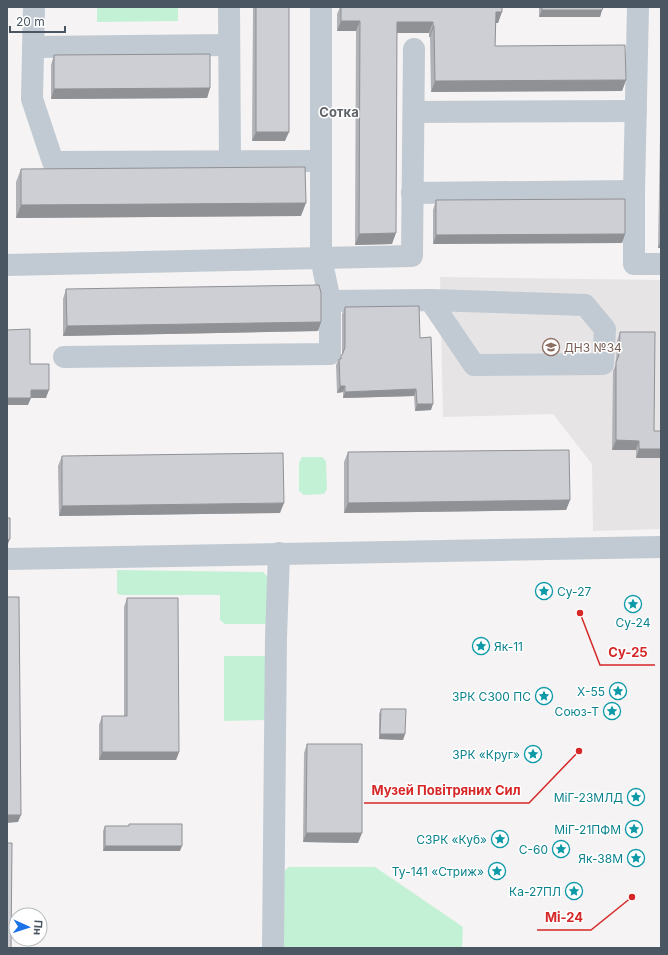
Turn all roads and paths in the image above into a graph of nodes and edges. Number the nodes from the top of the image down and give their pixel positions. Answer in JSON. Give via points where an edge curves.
{"nodes":[{"id":1,"x":34,"y":7,"type":"edge"},
{"id":2,"x":230,"y":7,"type":"edge"},
{"id":3,"x":321,"y":7,"type":"edge"},
{"id":4,"x":638,"y":7,"type":"edge"},
{"id":5,"x":229,"y":45,"type":"junction"},
{"id":6,"x":33,"y":47,"type":"junction"},
{"id":7,"x":414,"y":49,"type":"dead end"},
{"id":8,"x":636,"y":111,"type":"junction"},
{"id":9,"x":414,"y":112,"type":"junction"},
{"id":10,"x":230,"y":162,"type":"junction"},
{"id":11,"x":321,"y":162,"type":"junction"},
{"id":12,"x":634,"y":191,"type":"junction"},
{"id":13,"x":412,"y":192,"type":"junction"},
{"id":14,"x":320,"y":258,"type":"junction"},
{"id":15,"x":661,"y":264,"type":"edge"},
{"id":16,"x":7,"y":265,"type":"edge"},
{"id":17,"x":430,"y":300,"type":"junction"},
{"id":18,"x":330,"y":301,"type":"junction"},
{"id":19,"x":64,"y":357,"type":"dead end"},
{"id":20,"x":661,"y":547,"type":"edge"},
{"id":21,"x":279,"y":554,"type":"junction"},
{"id":22,"x":7,"y":559,"type":"edge"},
{"id":23,"x":273,"y":948,"type":"edge"}],
"edges":[{"from":1,"to":6,"type":"lane"},
{"from":2,"to":5,"type":"lane"},
{"from":3,"to":11,"type":"lane"},
{"from":4,"to":8,"type":"lane"},
{"from":5,"to":6,"type":"lane"},
{"from":5,"to":10,"type":"lane"},
{"from":6,"to":10,"type":"lane","via":[[32,99],[53,162]]},
{"from":7,"to":9,"type":"lane"},
{"from":8,"to":9,"type":"lane"},
{"from":8,"to":12,"type":"lane"},
{"from":9,"to":13,"type":"lane"},
{"from":10,"to":11,"type":"lane"},
{"from":11,"to":14,"type":"lane"},
{"from":12,"to":13,"type":"lane"},
{"from":12,"to":15,"type":"lane","via":[[634,264]]},
{"from":13,"to":14,"type":"lane","via":[[412,256]]},
{"from":14,"to":16,"type":"lane"},
{"from":14,"to":18,"type":"lane"},
{"from":17,"to":17,"type":"lane","via":[[585,305],[605,330],[602,364],[474,365]]},
{"from":17,"to":18,"type":"lane"},
{"from":18,"to":19,"type":"lane","via":[[330,354]]},
{"from":20,"to":21,"type":"lane"},
{"from":21,"to":22,"type":"lane"},
{"from":21,"to":23,"type":"lane"}]}
